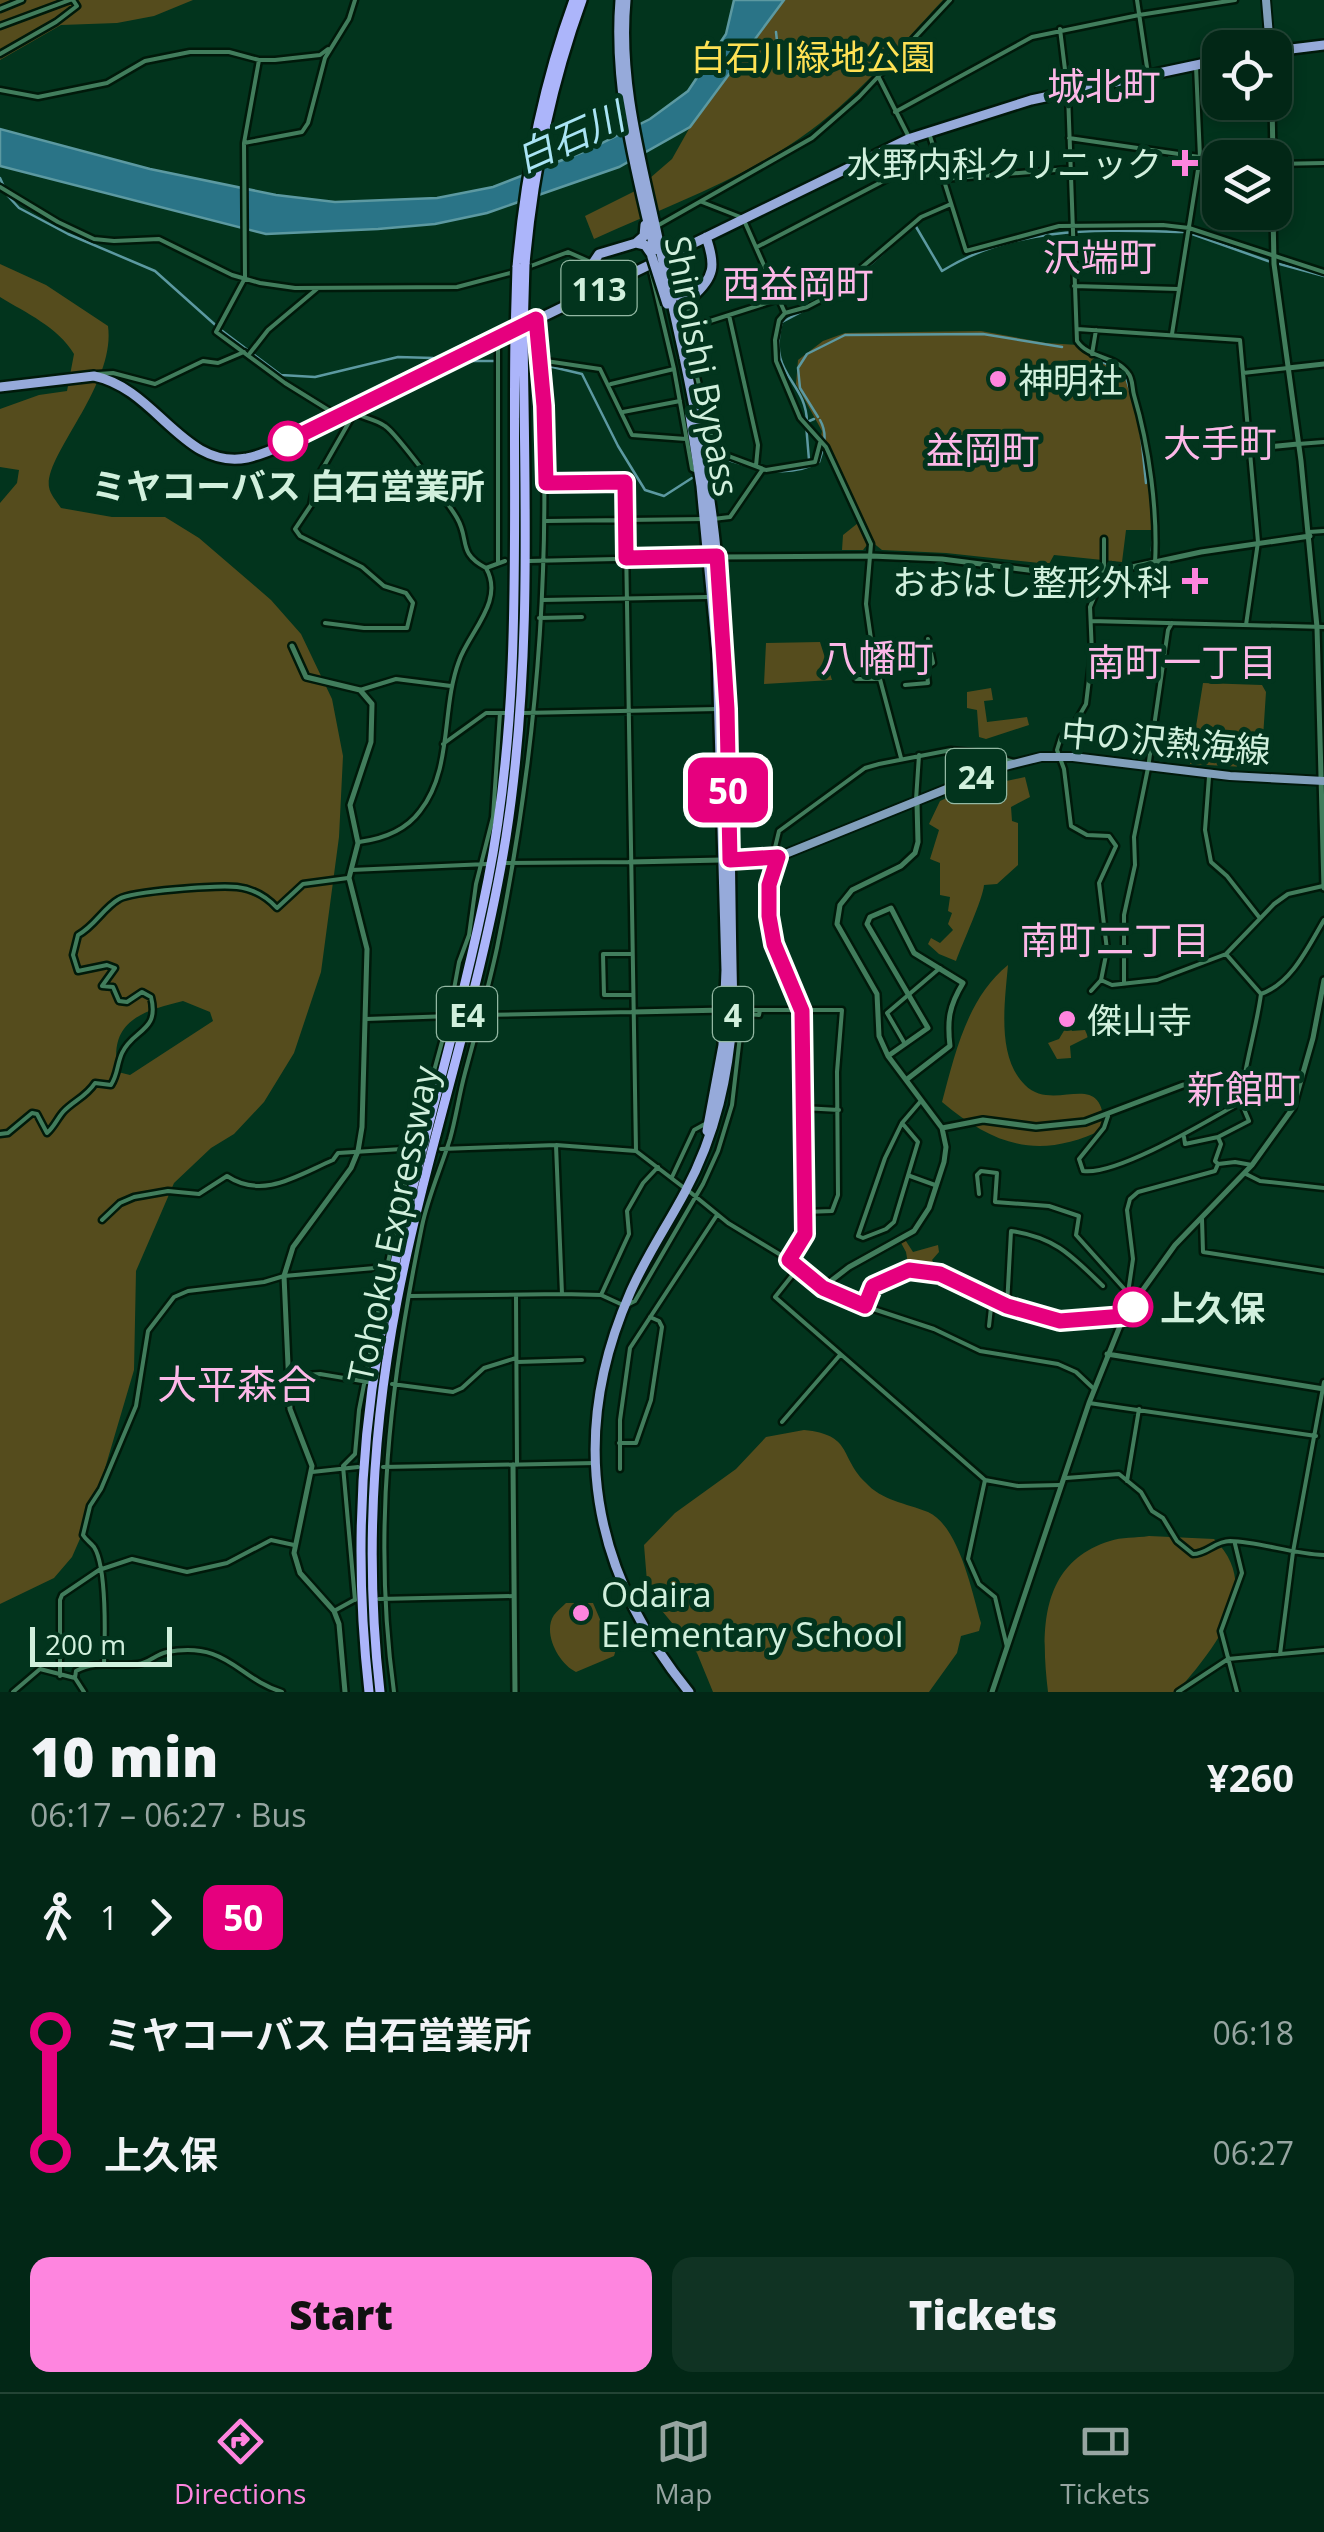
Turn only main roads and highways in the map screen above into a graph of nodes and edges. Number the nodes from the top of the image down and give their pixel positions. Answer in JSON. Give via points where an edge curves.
{"nodes":[{"id":1,"x":574,"y":0,"type":"edge"},
{"id":2,"x":582,"y":0,"type":"edge"},
{"id":3,"x":623,"y":0,"type":"edge"},
{"id":4,"x":1266,"y":0,"type":"edge"},
{"id":5,"x":622,"y":19,"type":"junction"},
{"id":6,"x":1270,"y":30,"type":"edge"},
{"id":7,"x":1324,"y":46,"type":"edge"},
{"id":8,"x":1292,"y":49,"type":"edge"},
{"id":9,"x":1202,"y":63,"type":"edge"},
{"id":10,"x":555,"y":70,"type":"junction"},
{"id":11,"x":652,"y":223,"type":"junction"},
{"id":12,"x":706,"y":237,"type":"junction"},
{"id":13,"x":636,"y":243,"type":"junction"},
{"id":14,"x":659,"y":256,"type":"junction"},
{"id":15,"x":597,"y":289,"type":"junction"},
{"id":16,"x":694,"y":294,"type":"junction"},
{"id":17,"x":682,"y":329,"type":"junction"},
{"id":18,"x":519,"y":334,"type":"junction"},
{"id":19,"x":679,"y":362,"type":"junction"},
{"id":20,"x":0,"y":387,"type":"edge"},
{"id":21,"x":708,"y":519,"type":"junction"},
{"id":22,"x":1323,"y":781,"type":"edge"},
{"id":23,"x":726,"y":860,"type":"junction"},
{"id":24,"x":730,"y":1010,"type":"junction"},
{"id":25,"x":698,"y":1162,"type":"junction"},
{"id":26,"x":369,"y":1692,"type":"edge"},
{"id":27,"x":380,"y":1692,"type":"edge"},
{"id":28,"x":689,"y":1692,"type":"edge"}],
"edges":[{"from":1,"to":10,"type":"highway","name":"Tohoku Expressway","number":"E4"},
{"from":2,"to":10,"type":"highway","name":"Tohoku Expressway","number":"E4"},
{"from":3,"to":5,"type":"highway","name":"Shiroishi Bypass","number":"4"},
{"from":4,"to":6,"type":"main road"},
{"from":5,"to":11,"type":"highway","name":"Shiroishi Bypass","number":"4"},
{"from":5,"to":11,"type":"highway","name":"Shiroishi Bypass","number":"4","via":[[623,103]]},
{"from":7,"to":8,"type":"highway"},
{"from":9,"to":12,"type":"highway","number":"113","via":[[1068,90],[908,139]]},
{"from":10,"to":18,"type":"highway","name":"Tohoku Expressway","number":"E4","bridge":true,"via":[[524,196]]},
{"from":11,"to":13,"type":"highway"},
{"from":11,"to":14,"type":"highway"},
{"from":11,"to":14,"type":"highway","name":"Shiroishi Bypass","number":"4"},
{"from":12,"to":14,"type":"highway","number":"113"},
{"from":12,"to":16,"type":"highway","via":[[714,270]]},
{"from":13,"to":14,"type":"highway"},
{"from":13,"to":15,"type":"highway","via":[[599,254]]},
{"from":14,"to":15,"type":"highway","number":"113"},
{"from":14,"to":16,"type":"highway","bridge":true,"via":[[676,296]]},
{"from":14,"to":17,"type":"highway","name":"Shiroishi Bypass","number":"4","bridge":true},
{"from":14,"to":19,"type":"highway","name":"Shiroishi Bypass","number":"4","bridge":true},
{"from":15,"to":20,"type":"highway","number":"113","via":[[249,457],[224,458],[189,444],[133,391],[94,376]]},
{"from":16,"to":17,"type":"highway","bridge":true,"via":[[682,308]]},
{"from":17,"to":19,"type":"highway","name":"Shiroishi Bypass","number":"4","bridge":true},
{"from":18,"to":26,"type":"highway","name":"Tohoku Expressway","number":"E4","via":[[516,631],[505,770],[482,910],[374,1376],[362,1512]]},
{"from":18,"to":27,"type":"highway","name":"Tohoku Expressway","number":"E4","via":[[525,635],[515,770],[488,926],[384,1377],[371,1534]]},
{"from":19,"to":21,"type":"highway","name":"Shiroishi Bypass","number":"4"},
{"from":19,"to":21,"type":"highway","name":"Shiroishi Bypass","number":"4","via":[[704,460]]},
{"from":21,"to":23,"type":"highway","name":"Shiroishi Bypass","number":"4"},
{"from":22,"to":23,"type":"main road","name":"中の沢熱海線","number":"24","via":[[1060,756],[1014,762],[776,857]]},
{"from":23,"to":24,"type":"highway","name":"Shiroishi Bypass","number":"4"},
{"from":24,"to":25,"type":"highway","name":"Shiroishi Bypass","number":"4"},
{"from":24,"to":25,"type":"highway","name":"Shiroishi Bypass","number":"4","via":[[725,1088]]},
{"from":25,"to":28,"type":"highway","name":"Shiroishi Bypass","number":"4","via":[[624,1306],[600,1392],[596,1463],[606,1535],[627,1598],[648,1639]]}]}
